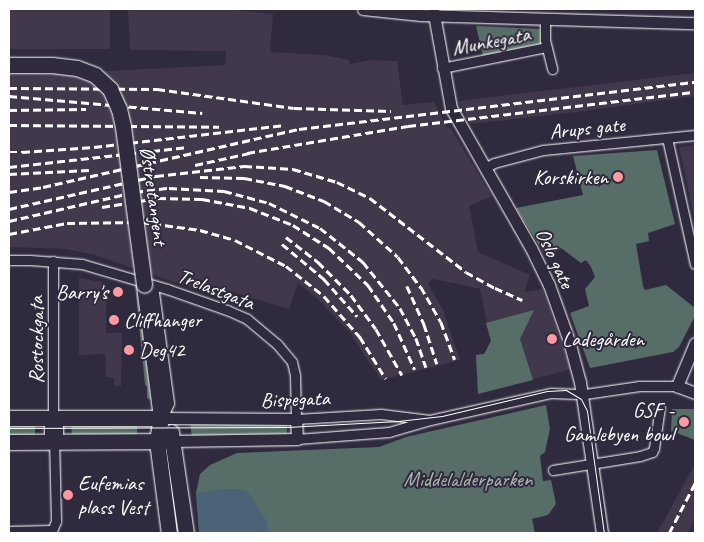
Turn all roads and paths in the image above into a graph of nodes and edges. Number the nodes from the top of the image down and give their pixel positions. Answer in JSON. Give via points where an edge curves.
{"nodes":[{"id":1,"x":363,"y":9,"type":"edge"},
{"id":2,"x":433,"y":12,"type":"edge"},
{"id":3,"x":545,"y":18,"type":"junction"},
{"id":4,"x":695,"y":23,"type":"edge"},
{"id":5,"x":546,"y":47,"type":"junction"},
{"id":6,"x":9,"y":65,"type":"edge"},
{"id":7,"x":442,"y":68,"type":"junction"},
{"id":8,"x":552,"y":69,"type":"dead end"},
{"id":9,"x":695,"y":135,"type":"edge"},
{"id":10,"x":666,"y":138,"type":"junction"},
{"id":11,"x":485,"y":168,"type":"junction"},
{"id":12,"x":9,"y":260,"type":"edge"},
{"id":13,"x":54,"y":262,"type":"junction"},
{"id":14,"x":695,"y":264,"type":"edge"},
{"id":15,"x":153,"y":285,"type":"junction"},
{"id":16,"x":695,"y":343,"type":"edge"},
{"id":17,"x":678,"y":386,"type":"junction"},
{"id":18,"x":695,"y":393,"type":"edge"},
{"id":19,"x":582,"y":394,"type":"junction"},
{"id":20,"x":660,"y":407,"type":"dead end"},
{"id":21,"x":9,"y":418,"type":"edge"},
{"id":22,"x":53,"y":418,"type":"junction"},
{"id":23,"x":161,"y":418,"type":"junction"},
{"id":24,"x":296,"y":419,"type":"junction"},
{"id":25,"x":430,"y":420,"type":"junction"},
{"id":26,"x":297,"y":439,"type":"junction"},
{"id":27,"x":173,"y":440,"type":"junction"},
{"id":28,"x":54,"y":441,"type":"junction"},
{"id":29,"x":157,"y":441,"type":"junction"},
{"id":30,"x":9,"y":442,"type":"edge"},
{"id":31,"x":592,"y":464,"type":"junction"},
{"id":32,"x":553,"y":470,"type":"dead end"},
{"id":33,"x":9,"y":530,"type":"edge"},
{"id":34,"x":600,"y":531,"type":"edge"},
{"id":35,"x":51,"y":532,"type":"edge"},
{"id":36,"x":169,"y":533,"type":"edge"},
{"id":37,"x":186,"y":533,"type":"edge"}],
"edges":[{"from":1,"to":2,"type":"street"},
{"from":2,"to":3,"type":"street"},
{"from":2,"to":7,"type":"street","name":"Oslo gate"},
{"from":3,"to":4,"type":"street"},
{"from":3,"to":5,"type":"street","name":"Munkegata"},
{"from":5,"to":7,"type":"street","name":"Munkegata"},
{"from":5,"to":8,"type":"street","name":"Munkegata"},
{"from":6,"to":23,"type":"highway","name":"Østre tangent","bridge":true,"via":[[77,68],[95,75],[110,89],[122,121]]},
{"from":7,"to":11,"type":"street","name":"Oslo gate","via":[[451,108]]},
{"from":9,"to":10,"type":"street","name":"Arups gate"},
{"from":10,"to":11,"type":"street","name":"Arups gate","via":[[543,150]]},
{"from":10,"to":14,"type":"street"},
{"from":11,"to":19,"type":"street","name":"Oslo gate","via":[[528,241],[549,286],[574,356]]},
{"from":12,"to":13,"type":"street","name":"Trelastgata"},
{"from":13,"to":15,"type":"street","name":"Trelastgata","via":[[82,264]]},
{"from":13,"to":22,"type":"street","name":"Rostockgata"},
{"from":15,"to":23,"type":"street","name":"Trelastgata","via":[[169,403]]},
{"from":15,"to":24,"type":"street","name":"Trelastgata","via":[[238,315],[255,324],[273,340],[292,362]]},
{"from":16,"to":17,"type":"street"},
{"from":17,"to":18,"type":"street"},
{"from":17,"to":19,"type":"street","name":"Bispegata","via":[[639,386]]},
{"from":19,"to":25,"type":"street","name":"Bispegata","via":[[551,393]]},
{"from":19,"to":31,"type":"street","name":"Oslo gate"},
{"from":20,"to":31,"type":"street","via":[[652,452]]},
{"from":21,"to":22,"type":"highway"},
{"from":22,"to":23,"type":"highway"},
{"from":22,"to":28,"type":"street","name":"Rostockgata","via":[[58,422],[58,436]]},
{"from":23,"to":24,"type":"street","name":"Bispegata"},
{"from":23,"to":27,"type":"highway"},
{"from":23,"to":29,"type":"highway"},
{"from":24,"to":25,"type":"street","name":"Bispegata","via":[[381,414]]},
{"from":24,"to":26,"type":"street","name":"Trelastgata"},
{"from":25,"to":26,"type":"street","name":"Bispegata","via":[[386,433]]},
{"from":26,"to":27,"type":"street","name":"Bispegata"},
{"from":27,"to":29,"type":"highway"},
{"from":27,"to":37,"type":"highway"},
{"from":28,"to":29,"type":"highway"},
{"from":28,"to":30,"type":"highway"},
{"from":28,"to":35,"type":"street","name":"Rostockgata","via":[[56,521]]},
{"from":29,"to":36,"type":"highway"},
{"from":31,"to":32,"type":"street"},
{"from":31,"to":34,"type":"street","name":"Oslo gate"},
{"from":33,"to":35,"type":"street"}]}
